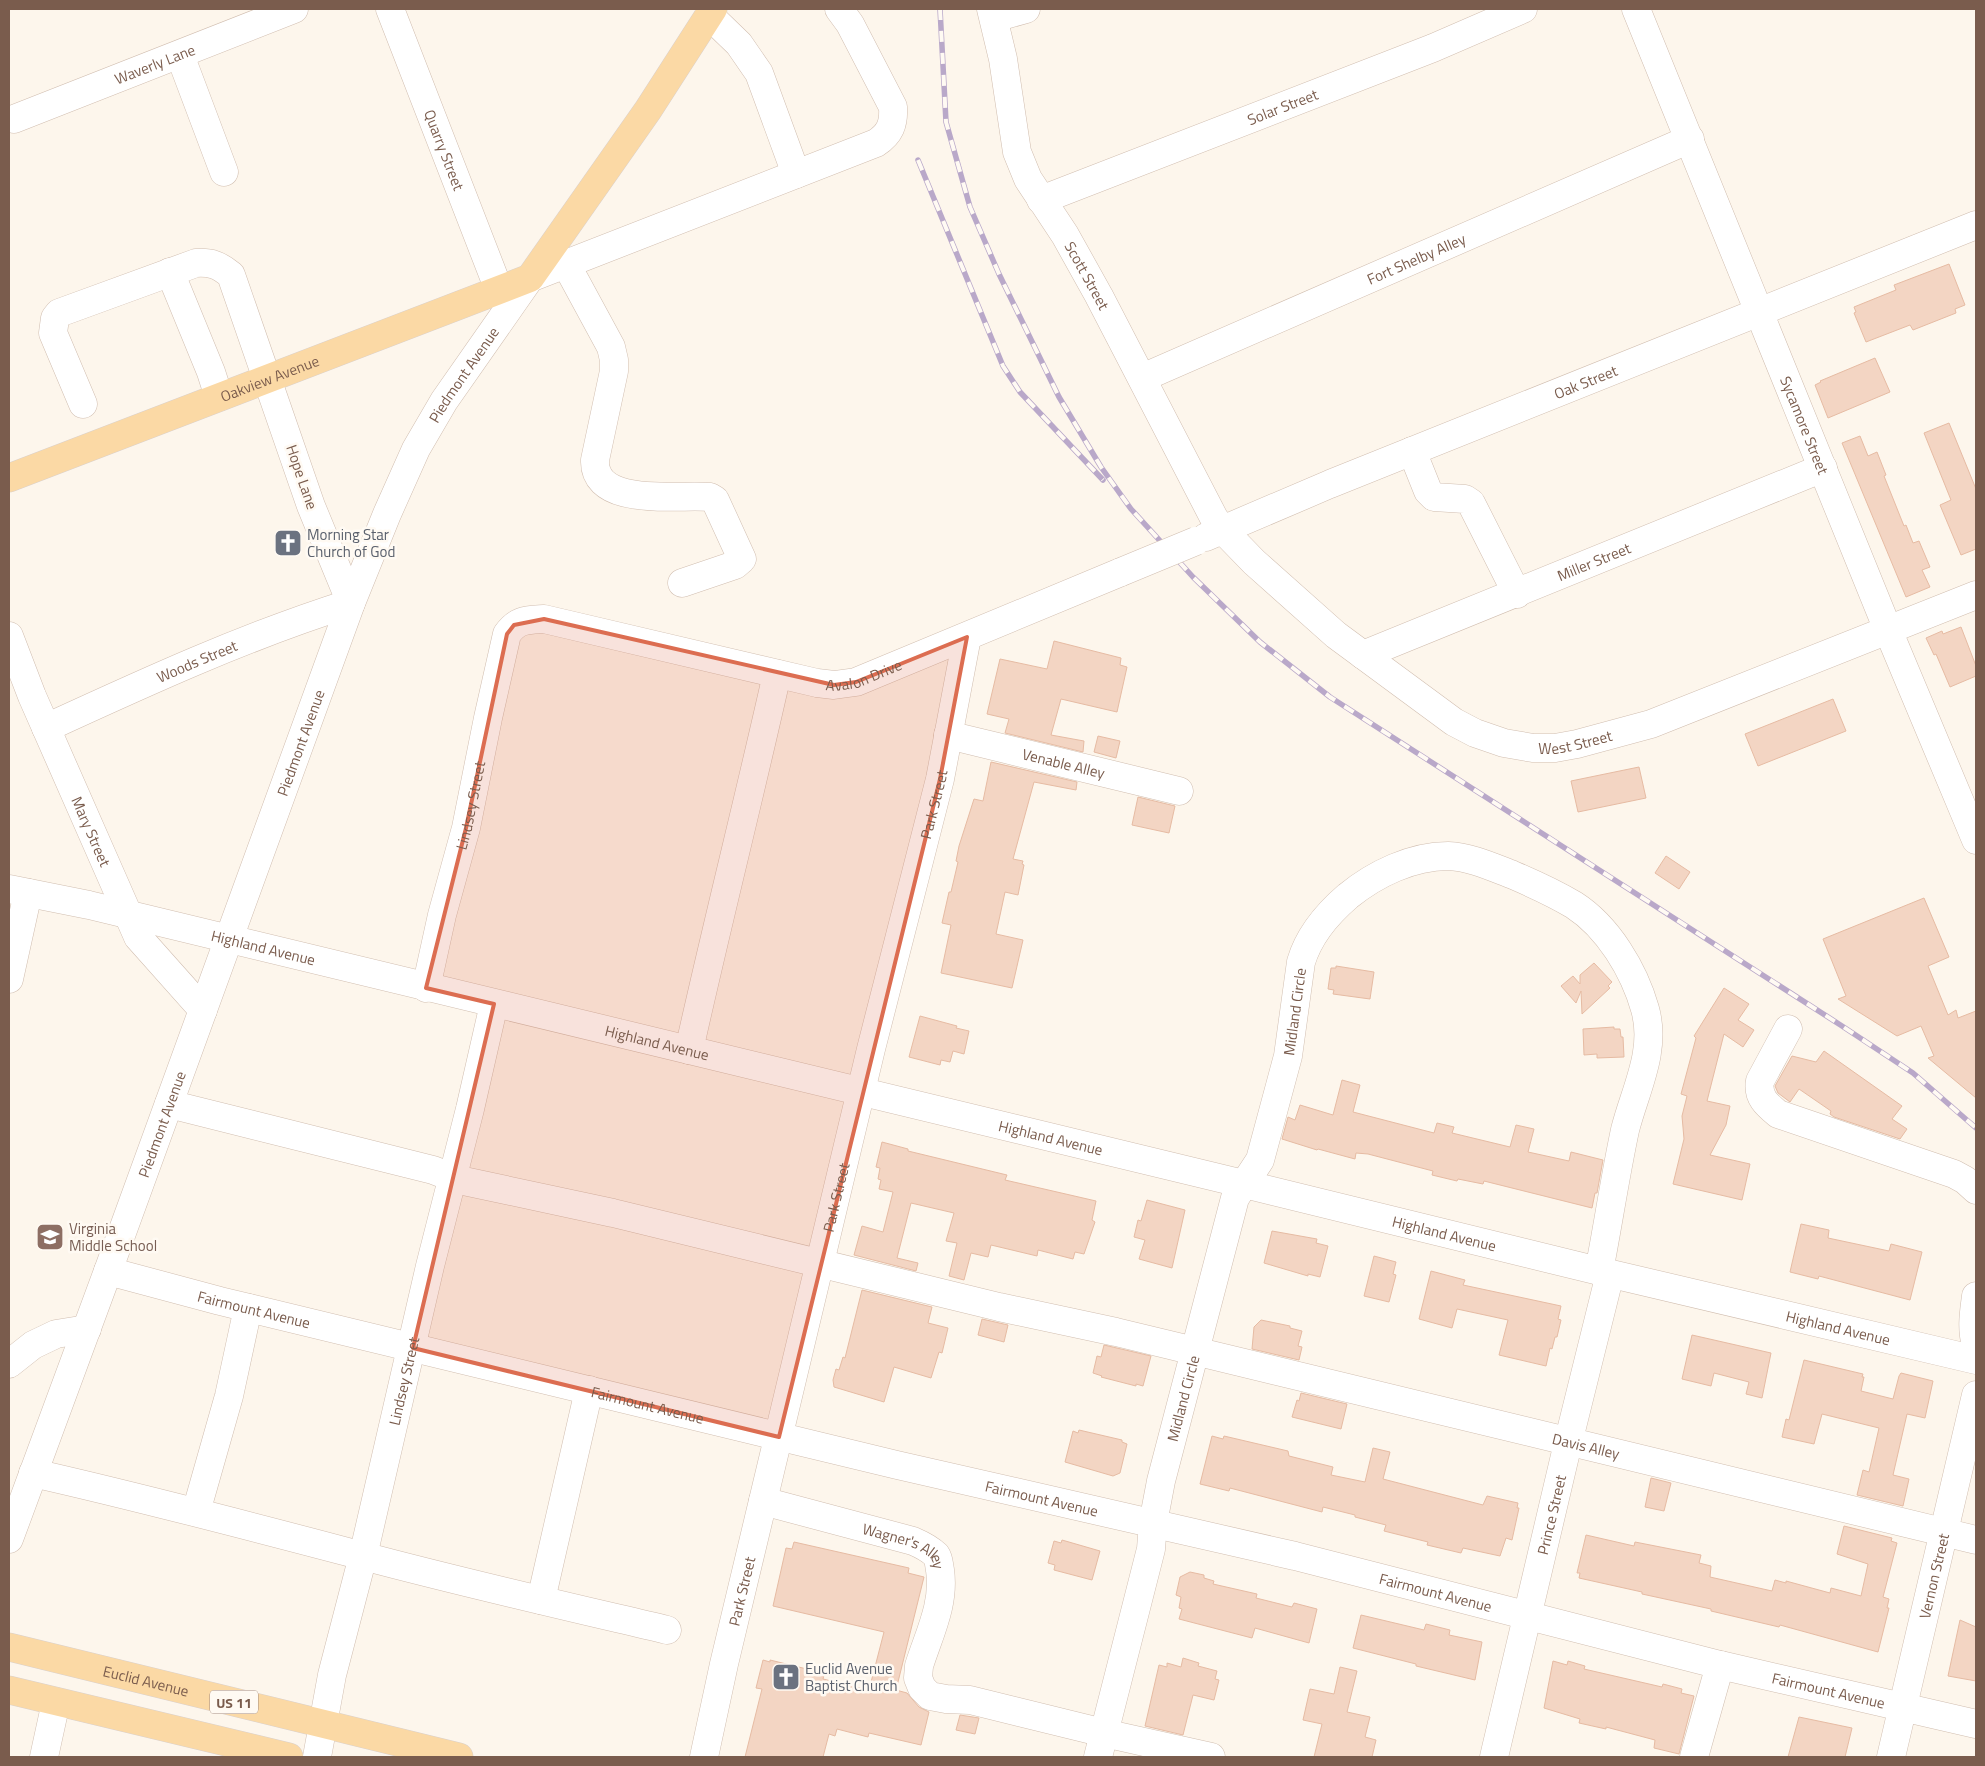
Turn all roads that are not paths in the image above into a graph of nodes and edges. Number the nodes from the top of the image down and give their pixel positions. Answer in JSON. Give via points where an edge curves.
{"nodes":[{"id":1,"x":294,"y":9,"type":"edge"},
{"id":2,"x":390,"y":9,"type":"edge"},
{"id":3,"x":839,"y":9,"type":"edge"},
{"id":4,"x":1026,"y":9,"type":"edge"},
{"id":5,"x":1523,"y":9,"type":"edge"},
{"id":6,"x":1636,"y":9,"type":"edge"},
{"id":7,"x":711,"y":12,"type":"edge"},
{"id":8,"x":992,"y":13,"type":"edge"},
{"id":9,"x":180,"y":55,"type":"junction"},
{"id":10,"x":14,"y":119,"type":"dead end"},
{"id":11,"x":1690,"y":139,"type":"junction"},
{"id":12,"x":224,"y":172,"type":"dead end"},
{"id":13,"x":796,"y":174,"type":"junction"},
{"id":14,"x":1041,"y":200,"type":"junction"},
{"id":15,"x":1976,"y":225,"type":"edge"},
{"id":16,"x":566,"y":264,"type":"junction"},
{"id":17,"x":170,"y":272,"type":"junction"},
{"id":18,"x":530,"y":278,"type":"junction"},
{"id":19,"x":499,"y":290,"type":"junction"},
{"id":20,"x":1760,"y":312,"type":"junction"},
{"id":21,"x":1142,"y":378,"type":"junction"},
{"id":22,"x":268,"y":379,"type":"junction"},
{"id":23,"x":219,"y":397,"type":"junction"},
{"id":24,"x":83,"y":404,"type":"dead end"},
{"id":25,"x":1412,"y":451,"type":"junction"},
{"id":26,"x":1823,"y":468,"type":"junction"},
{"id":27,"x":9,"y":478,"type":"edge"},
{"id":28,"x":1222,"y":529,"type":"junction"},
{"id":29,"x":1196,"y":541,"type":"joint"},
{"id":30,"x":682,"y":583,"type":"dead end"},
{"id":31,"x":1517,"y":594,"type":"junction"},
{"id":32,"x":1976,"y":595,"type":"edge"},
{"id":33,"x":352,"y":603,"type":"junction"},
{"id":34,"x":514,"y":624,"type":"joint"},
{"id":35,"x":1888,"y":630,"type":"junction"},
{"id":36,"x":9,"y":636,"type":"edge"},
{"id":37,"x":967,"y":637,"type":"junction"},
{"id":38,"x":1363,"y":655,"type":"junction"},
{"id":39,"x":777,"y":674,"type":"junction"},
{"id":40,"x":46,"y":728,"type":"junction"},
{"id":41,"x":948,"y":735,"type":"junction"},
{"id":42,"x":1179,"y":791,"type":"dead end"},
{"id":43,"x":1976,"y":840,"type":"edge"},
{"id":44,"x":18,"y":891,"type":"edge"},
{"id":45,"x":126,"y":915,"type":"junction"},
{"id":46,"x":228,"y":940,"type":"junction"},
{"id":47,"x":9,"y":979,"type":"edge"},
{"id":48,"x":426,"y":988,"type":"junction"},
{"id":49,"x":494,"y":1004,"type":"junction"},
{"id":50,"x":203,"y":1010,"type":"junction"},
{"id":51,"x":1788,"y":1028,"type":"dead end"},
{"id":52,"x":689,"y":1050,"type":"junction"},
{"id":53,"x":862,"y":1092,"type":"junction"},
{"id":54,"x":169,"y":1104,"type":"junction"},
{"id":55,"x":453,"y":1178,"type":"junction"},
{"id":56,"x":1244,"y":1184,"type":"junction"},
{"id":57,"x":1976,"y":1190,"type":"edge"},
{"id":58,"x":821,"y":1264,"type":"junction"},
{"id":59,"x":108,"y":1271,"type":"junction"},
{"id":60,"x":1605,"y":1273,"type":"junction"},
{"id":61,"x":1976,"y":1296,"type":"edge"},
{"id":62,"x":248,"y":1308,"type":"junction"},
{"id":63,"x":87,"y":1329,"type":"junction"},
{"id":64,"x":1976,"y":1345,"type":"edge"},
{"id":65,"x":413,"y":1348,"type":"junction"},
{"id":66,"x":1195,"y":1352,"type":"junction"},
{"id":67,"x":1976,"y":1360,"type":"edge"},
{"id":68,"x":9,"y":1364,"type":"edge"},
{"id":69,"x":589,"y":1390,"type":"junction"},
{"id":70,"x":1976,"y":1395,"type":"edge"},
{"id":71,"x":779,"y":1437,"type":"junction"},
{"id":72,"x":1568,"y":1443,"type":"junction"},
{"id":73,"x":33,"y":1473,"type":"junction"},
{"id":74,"x":763,"y":1502,"type":"junction"},
{"id":75,"x":196,"y":1512,"type":"junction"},
{"id":76,"x":1153,"y":1523,"type":"junction"},
{"id":77,"x":1944,"y":1533,"type":"junction"},
{"id":78,"x":9,"y":1538,"type":"edge"},
{"id":79,"x":1976,"y":1540,"type":"edge"},
{"id":80,"x":363,"y":1556,"type":"junction"},
{"id":81,"x":541,"y":1600,"type":"junction"},
{"id":82,"x":1528,"y":1616,"type":"junction"},
{"id":83,"x":667,"y":1630,"type":"dead end"},
{"id":84,"x":9,"y":1647,"type":"edge"},
{"id":85,"x":1720,"y":1665,"type":"junction"},
{"id":86,"x":9,"y":1690,"type":"edge"},
{"id":87,"x":56,"y":1702,"type":"junction"},
{"id":88,"x":1904,"y":1706,"type":"junction"},
{"id":89,"x":1976,"y":1724,"type":"edge"},
{"id":90,"x":323,"y":1725,"type":"junction"},
{"id":91,"x":1101,"y":1745,"type":"edge"},
{"id":92,"x":44,"y":1757,"type":"edge"},
{"id":93,"x":288,"y":1757,"type":"edge"},
{"id":94,"x":317,"y":1757,"type":"edge"},
{"id":95,"x":458,"y":1757,"type":"edge"},
{"id":96,"x":704,"y":1757,"type":"edge"},
{"id":97,"x":1211,"y":1757,"type":"edge"},
{"id":98,"x":1494,"y":1757,"type":"edge"},
{"id":99,"x":1694,"y":1757,"type":"edge"},
{"id":100,"x":1891,"y":1757,"type":"edge"}],
"edges":[{"from":1,"to":9,"type":"street","name":"Waverly Lane"},
{"from":2,"to":19,"type":"street","name":"Quarry Street"},
{"from":3,"to":13,"type":"street","via":[[893,107],[894,119],[884,138],[876,143]]},
{"from":4,"to":8,"type":"street"},
{"from":5,"to":14,"type":"street","name":"Solar Street","via":[[1397,62]]},
{"from":6,"to":11,"type":"street","name":"Sycamore Street"},
{"from":7,"to":13,"type":"street","via":[[759,73]]},
{"from":7,"to":18,"type":"main road","name":"Piedmont Avenue","via":[[642,118]]},
{"from":8,"to":14,"type":"street","name":"Scott Street","via":[[1017,152]]},
{"from":9,"to":10,"type":"street","name":"Waverly Lane"},
{"from":9,"to":12,"type":"street"},
{"from":11,"to":20,"type":"street","name":"Sycamore Street"},
{"from":11,"to":21,"type":"street","name":"Fort Shelby Alley"},
{"from":13,"to":16,"type":"street"},
{"from":14,"to":21,"type":"street","name":"Scott Street","via":[[1065,235]]},
{"from":15,"to":20,"type":"street","name":"Oak Street"},
{"from":16,"to":18,"type":"street"},
{"from":16,"to":30,"type":"street","via":[[611,347],[614,360],[595,460],[594,471],[599,480],[628,494],[645,497],[710,497],[715,500],[742,559],[735,565]]},
{"from":17,"to":22,"type":"street","name":"Hope Lane","via":[[207,262],[219,265],[231,275]]},
{"from":17,"to":23,"type":"street"},
{"from":17,"to":24,"type":"street","name":"Hope Lane","via":[[59,313],[55,318],[53,333]]},
{"from":18,"to":19,"type":"main road","name":"Oakview Avenue"},
{"from":18,"to":33,"type":"street","name":"Piedmont Avenue","via":[[444,401],[416,449]]},
{"from":19,"to":22,"type":"main road","name":"Oakview Avenue"},
{"from":20,"to":25,"type":"street","name":"Oak Street"},
{"from":20,"to":26,"type":"street","name":"Sycamore Street"},
{"from":21,"to":28,"type":"street","name":"Scott Street"},
{"from":22,"to":23,"type":"main road","name":"Oakview Avenue"},
{"from":22,"to":33,"type":"street","name":"Hope Lane","via":[[312,506]]},
{"from":23,"to":27,"type":"main road","name":"Oakview Avenue"},
{"from":25,"to":28,"type":"street","name":"Oak Street"},
{"from":25,"to":31,"type":"street","via":[[1428,491],[1434,497],[1465,499],[1471,503]]},
{"from":26,"to":31,"type":"street","name":"Miller Street"},
{"from":26,"to":35,"type":"street","name":"Sycamore Street"},
{"from":28,"to":29,"type":"street","name":"Oak Street"},
{"from":28,"to":38,"type":"street","name":"West Street","via":[[1262,569]]},
{"from":29,"to":37,"type":"street","name":"Avalon Drive","bridge":true},
{"from":31,"to":38,"type":"street","name":"Miller Street"},
{"from":32,"to":35,"type":"street","name":"West Street"},
{"from":33,"to":40,"type":"street","name":"Woods Street","via":[[304,617],[194,661]]},
{"from":33,"to":46,"type":"street","name":"Piedmont Avenue"},
{"from":34,"to":39,"type":"street","name":"Avalon Drive","via":[[544,619]]},
{"from":34,"to":48,"type":"street","name":"Lindsey Street","via":[[508,634],[466,828]]},
{"from":35,"to":38,"type":"street","name":"West Street","via":[[1651,724],[1555,748],[1504,743],[1475,733],[1454,722]]},
{"from":35,"to":43,"type":"street","name":"Sycamore Street"},
{"from":36,"to":40,"type":"street","name":"Mary Street"},
{"from":37,"to":39,"type":"street","name":"Avalon Drive","via":[[856,682],[834,685]]},
{"from":37,"to":41,"type":"street","name":"Park Street"},
{"from":39,"to":52,"type":"street"},
{"from":40,"to":45,"type":"street","name":"Mary Street"},
{"from":41,"to":42,"type":"street","name":"Venable Alley"},
{"from":41,"to":53,"type":"street","name":"Park Street","via":[[940,779]]},
{"from":44,"to":45,"type":"street","name":"Highland Avenue"},
{"from":44,"to":47,"type":"street"},
{"from":45,"to":46,"type":"street","name":"Highland Avenue"},
{"from":45,"to":50,"type":"street","name":"Mary Street","via":[[138,937]]},
{"from":46,"to":48,"type":"street","name":"Highland Avenue"},
{"from":46,"to":50,"type":"street","name":"Piedmont Avenue"},
{"from":48,"to":49,"type":"street","name":"Highland Avenue"},
{"from":49,"to":52,"type":"street","name":"Highland Avenue"},
{"from":49,"to":55,"type":"street","name":"Lindsey Street"},
{"from":50,"to":54,"type":"street","name":"Piedmont Avenue"},
{"from":51,"to":57,"type":"street","via":[[1760,1081],[1758,1089],[1768,1106],[1778,1114],[1954,1174]]},
{"from":52,"to":53,"type":"street","name":"Highland Avenue"},
{"from":53,"to":56,"type":"street","name":"Highland Avenue"},
{"from":53,"to":58,"type":"street","name":"Park Street"},
{"from":54,"to":55,"type":"street","name":"Davis Alley","via":[[433,1170]]},
{"from":54,"to":59,"type":"street","name":"Piedmont Avenue"},
{"from":55,"to":58,"type":"street","name":"Davis Alley"},
{"from":55,"to":65,"type":"street","name":"Lindsey Street"},
{"from":56,"to":60,"type":"street","name":"Highland Avenue"},
{"from":56,"to":60,"type":"street","name":"Midland Circle","via":[[1260,1160],[1288,1056],[1301,962],[1315,930],[1356,889],[1387,871],[1425,858],[1471,859],[1541,887],[1575,906],[1600,929],[1622,957],[1646,1010],[1649,1031],[1647,1055],[1626,1130]]},
{"from":56,"to":66,"type":"street","name":"Midland Circle","via":[[1235,1198]]},
{"from":58,"to":66,"type":"street","name":"Davis Alley"},
{"from":58,"to":71,"type":"street","name":"Park Street"},
{"from":59,"to":62,"type":"street","name":"Fairmount Avenue"},
{"from":59,"to":63,"type":"street","name":"Piedmont Avenue"},
{"from":60,"to":67,"type":"street","name":"Highland Avenue"},
{"from":60,"to":72,"type":"street","name":"Prince Street"},
{"from":61,"to":64,"type":"street","via":[[1973,1314]]},
{"from":62,"to":65,"type":"street","name":"Fairmount Avenue"},
{"from":62,"to":75,"type":"street"},
{"from":63,"to":68,"type":"street","via":[[56,1334]]},
{"from":63,"to":73,"type":"street","name":"Piedmont Avenue"},
{"from":65,"to":69,"type":"street","name":"Fairmount Avenue"},
{"from":65,"to":80,"type":"street","name":"Lindsey Street"},
{"from":66,"to":72,"type":"street","name":"Davis Alley"},
{"from":66,"to":76,"type":"street","name":"Midland Circle"},
{"from":69,"to":71,"type":"street","name":"Fairmount Avenue"},
{"from":69,"to":81,"type":"street"},
{"from":70,"to":77,"type":"street","name":"Vernon Street"},
{"from":71,"to":74,"type":"street","name":"Park Street"},
{"from":71,"to":76,"type":"street","name":"Fairmount Avenue"},
{"from":72,"to":77,"type":"street","name":"Davis Alley"},
{"from":72,"to":82,"type":"street","name":"Prince Street"},
{"from":73,"to":75,"type":"street"},
{"from":73,"to":78,"type":"street","name":"Piedmont Avenue"},
{"from":74,"to":91,"type":"street","name":"Wagner's Alley","via":[[913,1541],[936,1555],[942,1586],[941,1600],[918,1678],[930,1696],[970,1700]]},
{"from":74,"to":96,"type":"street","name":"Park Street"},
{"from":75,"to":80,"type":"street"},
{"from":76,"to":82,"type":"street","name":"Fairmount Avenue"},
{"from":76,"to":91,"type":"street","name":"Midland Circle","via":[[1151,1549]]},
{"from":77,"to":79,"type":"street","name":"Davis Alley"},
{"from":77,"to":88,"type":"street","name":"Vernon Street"},
{"from":80,"to":81,"type":"street"},
{"from":80,"to":90,"type":"street","name":"Lindsey Street","via":[[332,1675]]},
{"from":81,"to":83,"type":"street"},
{"from":82,"to":85,"type":"street","name":"Fairmount Avenue"},
{"from":82,"to":98,"type":"street","name":"Prince Street"},
{"from":84,"to":90,"type":"main road","name":"Euclid Avenue","number":"US 11"},
{"from":85,"to":88,"type":"street","name":"Fairmount Avenue"},
{"from":85,"to":99,"type":"street"},
{"from":86,"to":87,"type":"main road"},
{"from":87,"to":92,"type":"street"},
{"from":87,"to":93,"type":"main road"},
{"from":88,"to":89,"type":"street","name":"Fairmount Avenue"},
{"from":88,"to":100,"type":"street","name":"Vernon Street"},
{"from":90,"to":94,"type":"street","name":"Lindsey Street"},
{"from":90,"to":95,"type":"main road","name":"Euclid Avenue","number":"US 11"},
{"from":91,"to":97,"type":"street"}]}
